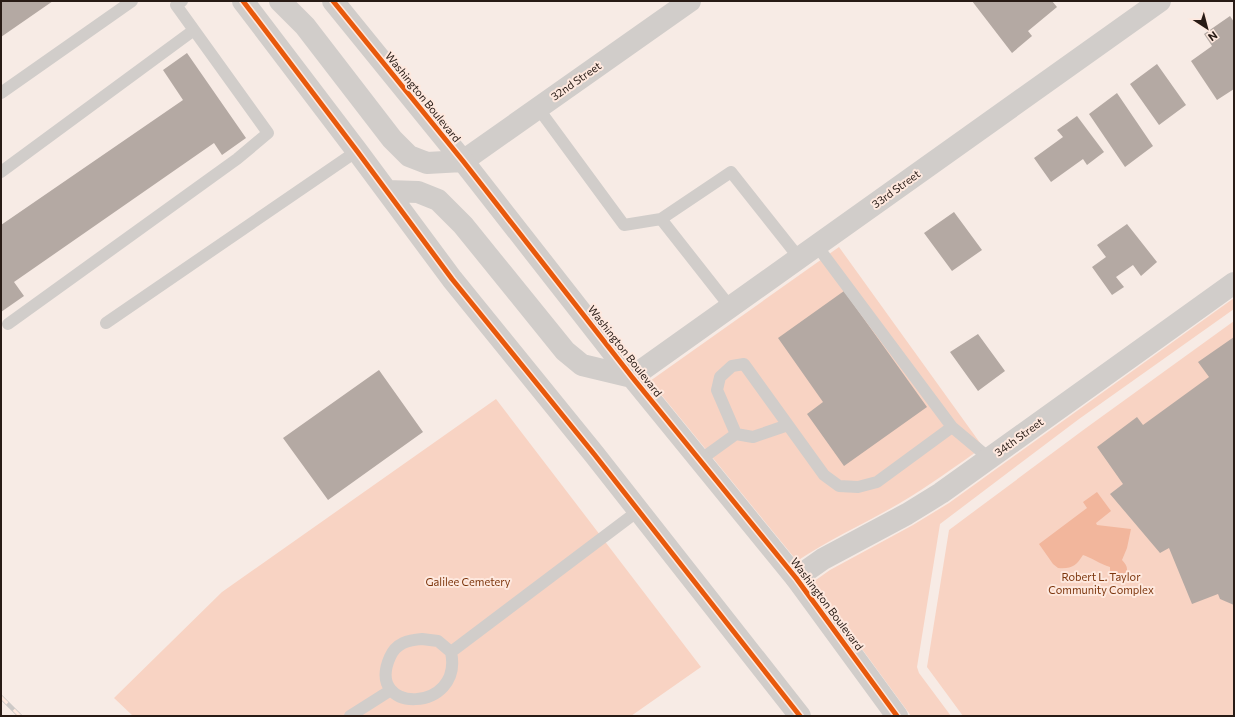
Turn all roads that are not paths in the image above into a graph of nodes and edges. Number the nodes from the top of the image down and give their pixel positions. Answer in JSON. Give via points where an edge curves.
{"nodes":[{"id":1,"x":132,"y":1,"type":"edge"},
{"id":2,"x":243,"y":1,"type":"edge"},
{"id":3,"x":280,"y":1,"type":"edge"},
{"id":4,"x":333,"y":1,"type":"edge"},
{"id":5,"x":690,"y":1,"type":"edge"},
{"id":6,"x":1160,"y":1,"type":"edge"},
{"id":7,"x":177,"y":2,"type":"edge"},
{"id":8,"x":194,"y":30,"type":"junction"},
{"id":9,"x":1,"y":93,"type":"edge"},
{"id":10,"x":538,"y":108,"type":"junction"},
{"id":11,"x":357,"y":151,"type":"junction"},
{"id":12,"x":462,"y":161,"type":"junction"},
{"id":13,"x":1,"y":172,"type":"edge"},
{"id":14,"x":387,"y":191,"type":"junction"},
{"id":15,"x":661,"y":219,"type":"junction"},
{"id":16,"x":817,"y":246,"type":"junction"},
{"id":17,"x":800,"y":259,"type":"junction"},
{"id":18,"x":1234,"y":283,"type":"edge"},
{"id":19,"x":731,"y":308,"type":"junction"},
{"id":20,"x":106,"y":323,"type":"dead end"},
{"id":21,"x":8,"y":324,"type":"dead end"},
{"id":22,"x":632,"y":377,"type":"junction"},
{"id":23,"x":788,"y":425,"type":"junction"},
{"id":24,"x":952,"y":427,"type":"junction"},
{"id":25,"x":736,"y":434,"type":"junction"},
{"id":26,"x":989,"y":458,"type":"junction"},
{"id":27,"x":700,"y":460,"type":"junction"},
{"id":28,"x":638,"y":511,"type":"junction"},
{"id":29,"x":796,"y":578,"type":"junction"},
{"id":30,"x":451,"y":652,"type":"junction"},
{"id":31,"x":391,"y":690,"type":"junction"},
{"id":32,"x":350,"y":716,"type":"edge"},
{"id":33,"x":800,"y":716,"type":"edge"},
{"id":34,"x":897,"y":716,"type":"edge"}],
"edges":[{"from":1,"to":9,"type":"lane"},
{"from":2,"to":11,"type":"main road"},
{"from":3,"to":12,"type":"main road","via":[[305,26],[392,139],[409,156],[427,163]]},
{"from":4,"to":12,"type":"main road","name":"Washington Boulevard"},
{"from":5,"to":10,"type":"main road","name":"32nd Street"},
{"from":6,"to":16,"type":"main road","name":"33rd Street"},
{"from":7,"to":8,"type":"lane"},
{"from":8,"to":13,"type":"lane"},
{"from":8,"to":21,"type":"lane","via":[[268,133],[237,159]]},
{"from":10,"to":12,"type":"main road","name":"32nd Street"},
{"from":10,"to":15,"type":"lane","via":[[624,225]]},
{"from":11,"to":14,"type":"main road"},
{"from":11,"to":20,"type":"lane"},
{"from":12,"to":22,"type":"main road","name":"Washington Boulevard"},
{"from":14,"to":22,"type":"main road","via":[[418,192],[438,200],[463,225],[565,351],[582,365]]},
{"from":14,"to":28,"type":"main road","via":[[452,279]]},
{"from":15,"to":17,"type":"lane","via":[[731,172]]},
{"from":15,"to":19,"type":"lane"},
{"from":16,"to":17,"type":"main road","name":"33rd Street"},
{"from":16,"to":24,"type":"lane"},
{"from":17,"to":19,"type":"main road","name":"33rd Street"},
{"from":18,"to":26,"type":"main road","name":"34th Street"},
{"from":19,"to":22,"type":"main road","name":"33rd Street"},
{"from":22,"to":27,"type":"main road","name":"Washington Boulevard"},
{"from":23,"to":24,"type":"lane","via":[[824,475],[839,486],[858,487],[878,482]]},
{"from":23,"to":25,"type":"lane","via":[[753,437]]},
{"from":23,"to":25,"type":"lane","via":[[744,364],[732,366],[720,377],[717,390]]},
{"from":24,"to":26,"type":"lane"},
{"from":25,"to":27,"type":"lane"},
{"from":26,"to":29,"type":"main road","name":"34th Street","via":[[907,514],[823,559]]},
{"from":27,"to":29,"type":"main road","name":"Washington Boulevard"},
{"from":28,"to":30,"type":"lane"},
{"from":28,"to":33,"type":"main road"},
{"from":29,"to":34,"type":"main road","name":"Washington Boulevard"},
{"from":30,"to":31,"type":"lane","via":[[451,675],[448,682],[433,695],[402,698]]},
{"from":30,"to":31,"type":"lane","via":[[438,642],[422,639],[402,643],[392,652],[387,663],[385,676]]},
{"from":31,"to":32,"type":"lane"}]}
